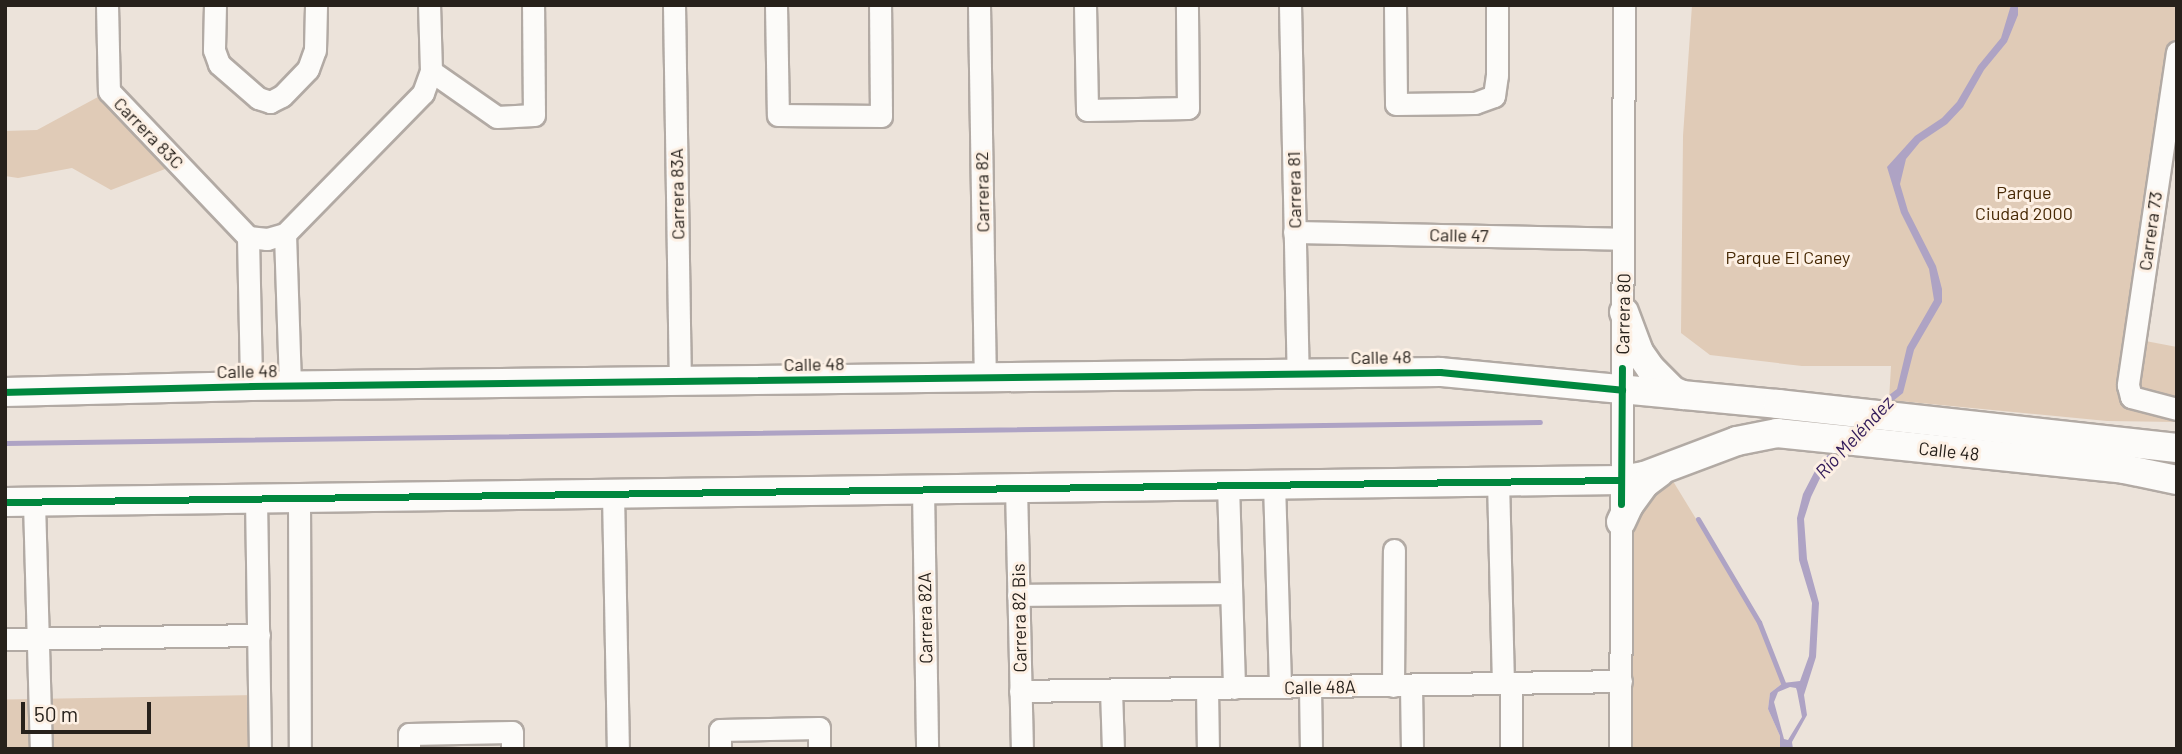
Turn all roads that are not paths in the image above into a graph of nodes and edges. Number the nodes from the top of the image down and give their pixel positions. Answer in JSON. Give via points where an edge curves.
{"nodes":[{"id":1,"x":107,"y":5,"type":"edge"},
{"id":2,"x":215,"y":5,"type":"edge"},
{"id":3,"x":316,"y":5,"type":"edge"},
{"id":4,"x":429,"y":5,"type":"edge"},
{"id":5,"x":533,"y":5,"type":"edge"},
{"id":6,"x":674,"y":5,"type":"edge"},
{"id":7,"x":776,"y":5,"type":"edge"},
{"id":8,"x":880,"y":5,"type":"edge"},
{"id":9,"x":979,"y":5,"type":"edge"},
{"id":10,"x":1085,"y":5,"type":"edge"},
{"id":11,"x":1186,"y":5,"type":"edge"},
{"id":12,"x":1290,"y":5,"type":"edge"},
{"id":13,"x":1395,"y":5,"type":"edge"},
{"id":14,"x":1497,"y":5,"type":"edge"},
{"id":15,"x":1624,"y":5,"type":"edge"},
{"id":16,"x":2177,"y":52,"type":"edge"},
{"id":17,"x":431,"y":71,"type":"junction"},
{"id":18,"x":1294,"y":232,"type":"junction"},
{"id":19,"x":285,"y":234,"type":"junction"},
{"id":20,"x":248,"y":237,"type":"junction"},
{"id":21,"x":1623,"y":239,"type":"junction"},
{"id":22,"x":1624,"y":312,"type":"junction"},
{"id":23,"x":1298,"y":374,"type":"junction"},
{"id":24,"x":985,"y":378,"type":"junction"},
{"id":25,"x":680,"y":382,"type":"junction"},
{"id":26,"x":251,"y":386,"type":"junction"},
{"id":27,"x":290,"y":386,"type":"junction"},
{"id":28,"x":1622,"y":390,"type":"junction"},
{"id":29,"x":5,"y":392,"type":"edge"},
{"id":30,"x":1686,"y":396,"type":"junction"},
{"id":31,"x":2177,"y":409,"type":"edge"},
{"id":32,"x":2177,"y":449,"type":"edge"},
{"id":33,"x":1665,"y":468,"type":"junction"},
{"id":34,"x":1498,"y":480,"type":"junction"},
{"id":35,"x":1621,"y":480,"type":"junction"},
{"id":36,"x":2177,"y":480,"type":"edge"},
{"id":37,"x":1274,"y":483,"type":"junction"},
{"id":38,"x":1228,"y":484,"type":"junction"},
{"id":39,"x":1016,"y":487,"type":"junction"},
{"id":40,"x":923,"y":488,"type":"junction"},
{"id":41,"x":612,"y":493,"type":"junction"},
{"id":42,"x":256,"y":498,"type":"junction"},
{"id":43,"x":299,"y":498,"type":"junction"},
{"id":44,"x":5,"y":502,"type":"edge"},
{"id":45,"x":34,"y":502,"type":"junction"},
{"id":46,"x":1621,"y":522,"type":"junction"},
{"id":47,"x":1394,"y":550,"type":"dead end"},
{"id":48,"x":1231,"y":593,"type":"junction"},
{"id":49,"x":1018,"y":595,"type":"junction"},
{"id":50,"x":259,"y":635,"type":"junction"},
{"id":51,"x":38,"y":638,"type":"junction"},
{"id":52,"x":5,"y":639,"type":"edge"},
{"id":53,"x":1620,"y":681,"type":"junction"},
{"id":54,"x":1507,"y":683,"type":"junction"},
{"id":55,"x":1402,"y":686,"type":"junction"},
{"id":56,"x":1280,"y":687,"type":"junction"},
{"id":57,"x":1310,"y":687,"type":"junction"},
{"id":58,"x":1207,"y":688,"type":"junction"},
{"id":59,"x":1234,"y":688,"type":"junction"},
{"id":60,"x":1111,"y":690,"type":"junction"},
{"id":61,"x":1020,"y":691,"type":"junction"},
{"id":62,"x":819,"y":738,"type":"edge"},
{"id":63,"x":720,"y":739,"type":"edge"},
{"id":64,"x":512,"y":740,"type":"edge"},
{"id":65,"x":409,"y":741,"type":"edge"},
{"id":66,"x":41,"y":749,"type":"edge"},
{"id":67,"x":260,"y":749,"type":"edge"},
{"id":68,"x":300,"y":749,"type":"edge"},
{"id":69,"x":618,"y":749,"type":"edge"},
{"id":70,"x":927,"y":749,"type":"edge"},
{"id":71,"x":1022,"y":749,"type":"edge"},
{"id":72,"x":1113,"y":749,"type":"edge"},
{"id":73,"x":1208,"y":749,"type":"edge"},
{"id":74,"x":1311,"y":749,"type":"edge"},
{"id":75,"x":1412,"y":749,"type":"edge"},
{"id":76,"x":1510,"y":749,"type":"edge"},
{"id":77,"x":1620,"y":749,"type":"edge"}],
"edges":[{"from":1,"to":20,"type":"street","name":"Carrera 83C","via":[[108,91]]},
{"from":2,"to":3,"type":"street","via":[[214,50],[219,64],[258,98],[270,102],[308,69],[315,50]]},
{"from":4,"to":17,"type":"street"},
{"from":5,"to":17,"type":"street","via":[[534,115],[497,117]]},
{"from":6,"to":25,"type":"street","name":"Carrera 83A"},
{"from":7,"to":8,"type":"street","via":[[778,114],[881,116]]},
{"from":9,"to":24,"type":"street","name":"Carrera 82"},
{"from":10,"to":11,"type":"street","via":[[1087,110],[1188,108]]},
{"from":12,"to":18,"type":"street","name":"Carrera 81"},
{"from":13,"to":14,"type":"street","via":[[1396,104],[1475,103],[1494,96]]},
{"from":15,"to":21,"type":"street","name":"Carrera 80"},
{"from":16,"to":31,"type":"street","name":"Carrera 73","via":[[2128,385],[2131,397]]},
{"from":17,"to":19,"type":"street","via":[[423,93]]},
{"from":18,"to":21,"type":"street","name":"Calle 47"},
{"from":18,"to":23,"type":"street","name":"Carrera 81"},
{"from":19,"to":20,"type":"street","via":[[267,239]]},
{"from":19,"to":27,"type":"street"},
{"from":20,"to":26,"type":"street"},
{"from":21,"to":22,"type":"street","name":"Carrera 80"},
{"from":22,"to":28,"type":"street","name":"Carrera 80"},
{"from":22,"to":30,"type":"main road","via":[[1634,342],[1651,369],[1673,391]]},
{"from":23,"to":24,"type":"main road","name":"Calle 48"},
{"from":23,"to":28,"type":"main road","name":"Calle 48","via":[[1440,372]]},
{"from":24,"to":25,"type":"main road","name":"Calle 48"},
{"from":25,"to":27,"type":"main road","name":"Calle 48"},
{"from":26,"to":27,"type":"main road","name":"Calle 48"},
{"from":26,"to":29,"type":"main road","name":"Calle 48"},
{"from":28,"to":30,"type":"main road","name":"Calle 48"},
{"from":28,"to":35,"type":"street","name":"Carrera 80"},
{"from":30,"to":32,"type":"main road","name":"Calle 48"},
{"from":33,"to":35,"type":"main road","name":"Calle 48"},
{"from":33,"to":36,"type":"main road","name":"Calle 48","via":[[1737,441],[1777,433],[2124,469]]},
{"from":33,"to":46,"type":"main road","via":[[1644,484]]},
{"from":34,"to":35,"type":"main road","name":"Calle 48"},
{"from":34,"to":37,"type":"main road","name":"Calle 48"},
{"from":34,"to":54,"type":"street"},
{"from":35,"to":46,"type":"street","name":"Carrera 80"},
{"from":37,"to":38,"type":"main road","name":"Calle 48"},
{"from":37,"to":56,"type":"street"},
{"from":38,"to":39,"type":"main road","name":"Calle 48"},
{"from":38,"to":48,"type":"street"},
{"from":39,"to":40,"type":"main road","name":"Calle 48"},
{"from":39,"to":49,"type":"street","name":"Carrera 82 Bis"},
{"from":40,"to":41,"type":"main road","name":"Calle 48"},
{"from":40,"to":70,"type":"street","name":"Carrera 82A"},
{"from":41,"to":43,"type":"main road","name":"Calle 48"},
{"from":41,"to":69,"type":"street"},
{"from":42,"to":43,"type":"main road","name":"Calle 48"},
{"from":42,"to":45,"type":"main road","name":"Calle 48"},
{"from":42,"to":50,"type":"street"},
{"from":43,"to":68,"type":"street"},
{"from":44,"to":45,"type":"main road","name":"Calle 48"},
{"from":45,"to":51,"type":"street"},
{"from":46,"to":53,"type":"street","name":"Carrera 80"},
{"from":47,"to":55,"type":"street"},
{"from":48,"to":49,"type":"street"},
{"from":48,"to":59,"type":"street"},
{"from":49,"to":61,"type":"street","name":"Carrera 82 Bis"},
{"from":50,"to":51,"type":"street"},
{"from":50,"to":67,"type":"street"},
{"from":51,"to":52,"type":"street"},
{"from":51,"to":66,"type":"street"},
{"from":53,"to":54,"type":"street","name":"Calle 48A"},
{"from":53,"to":77,"type":"street","name":"Carrera 80"},
{"from":54,"to":55,"type":"street","name":"Calle 48A"},
{"from":54,"to":76,"type":"street"},
{"from":55,"to":57,"type":"street","name":"Calle 48A"},
{"from":55,"to":75,"type":"street"},
{"from":56,"to":57,"type":"street","name":"Calle 48A"},
{"from":56,"to":59,"type":"street","name":"Calle 48A"},
{"from":57,"to":74,"type":"street"},
{"from":58,"to":59,"type":"street","name":"Calle 48A"},
{"from":58,"to":60,"type":"street","name":"Calle 48A"},
{"from":58,"to":73,"type":"street"},
{"from":60,"to":61,"type":"street","name":"Calle 48A"},
{"from":60,"to":72,"type":"street"},
{"from":61,"to":71,"type":"street","name":"Carrera 82 Bis"},
{"from":62,"to":63,"type":"street"},
{"from":64,"to":65,"type":"street"}]}
